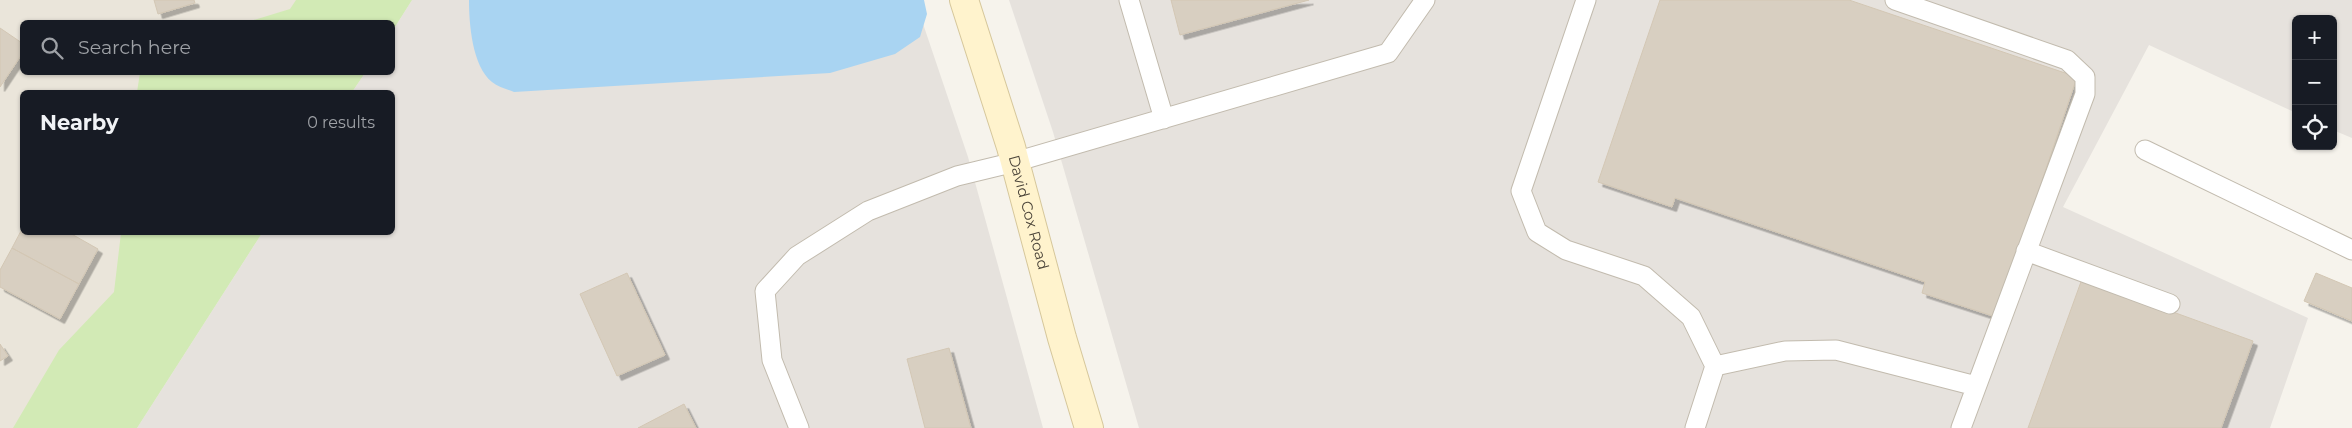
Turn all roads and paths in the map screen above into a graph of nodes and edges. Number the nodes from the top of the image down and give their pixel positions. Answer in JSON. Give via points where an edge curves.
{"nodes":[{"id":1,"x":964,"y":0,"type":"edge"},
{"id":2,"x":1129,"y":0,"type":"edge"},
{"id":3,"x":1425,"y":0,"type":"edge"},
{"id":4,"x":1586,"y":0,"type":"edge"},
{"id":5,"x":1895,"y":0,"type":"edge"},
{"id":6,"x":1164,"y":118,"type":"junction"},
{"id":7,"x":2145,"y":150,"type":"dead end"},
{"id":8,"x":1015,"y":162,"type":"junction"},
{"id":9,"x":2352,"y":250,"type":"edge"},
{"id":10,"x":2026,"y":251,"type":"junction"},
{"id":11,"x":2170,"y":304,"type":"dead end"},
{"id":12,"x":1714,"y":366,"type":"junction"},
{"id":13,"x":1976,"y":386,"type":"junction"},
{"id":14,"x":799,"y":428,"type":"edge"},
{"id":15,"x":1089,"y":428,"type":"edge"},
{"id":16,"x":1695,"y":428,"type":"edge"},
{"id":17,"x":1961,"y":428,"type":"edge"}],
"edges":[{"from":1,"to":8,"type":"main road","name":"David Cox Road"},
{"from":2,"to":6,"type":"lane"},
{"from":3,"to":6,"type":"lane","via":[[1388,53]]},
{"from":4,"to":12,"type":"lane","via":[[1520,191],[1537,232],[1566,250],[1644,276],[1691,317]]},
{"from":5,"to":10,"type":"lane","via":[[2067,60],[2085,77],[2085,94]]},
{"from":6,"to":8,"type":"lane"},
{"from":7,"to":9,"type":"lane"},
{"from":8,"to":14,"type":"lane","via":[[957,176],[868,211],[796,256],[765,291],[772,360]]},
{"from":8,"to":15,"type":"main road","name":"David Cox Road"},
{"from":10,"to":11,"type":"lane"},
{"from":10,"to":13,"type":"lane"},
{"from":12,"to":13,"type":"lane","via":[[1785,351],[1836,350]]},
{"from":12,"to":16,"type":"lane"},
{"from":13,"to":17,"type":"lane"}]}
